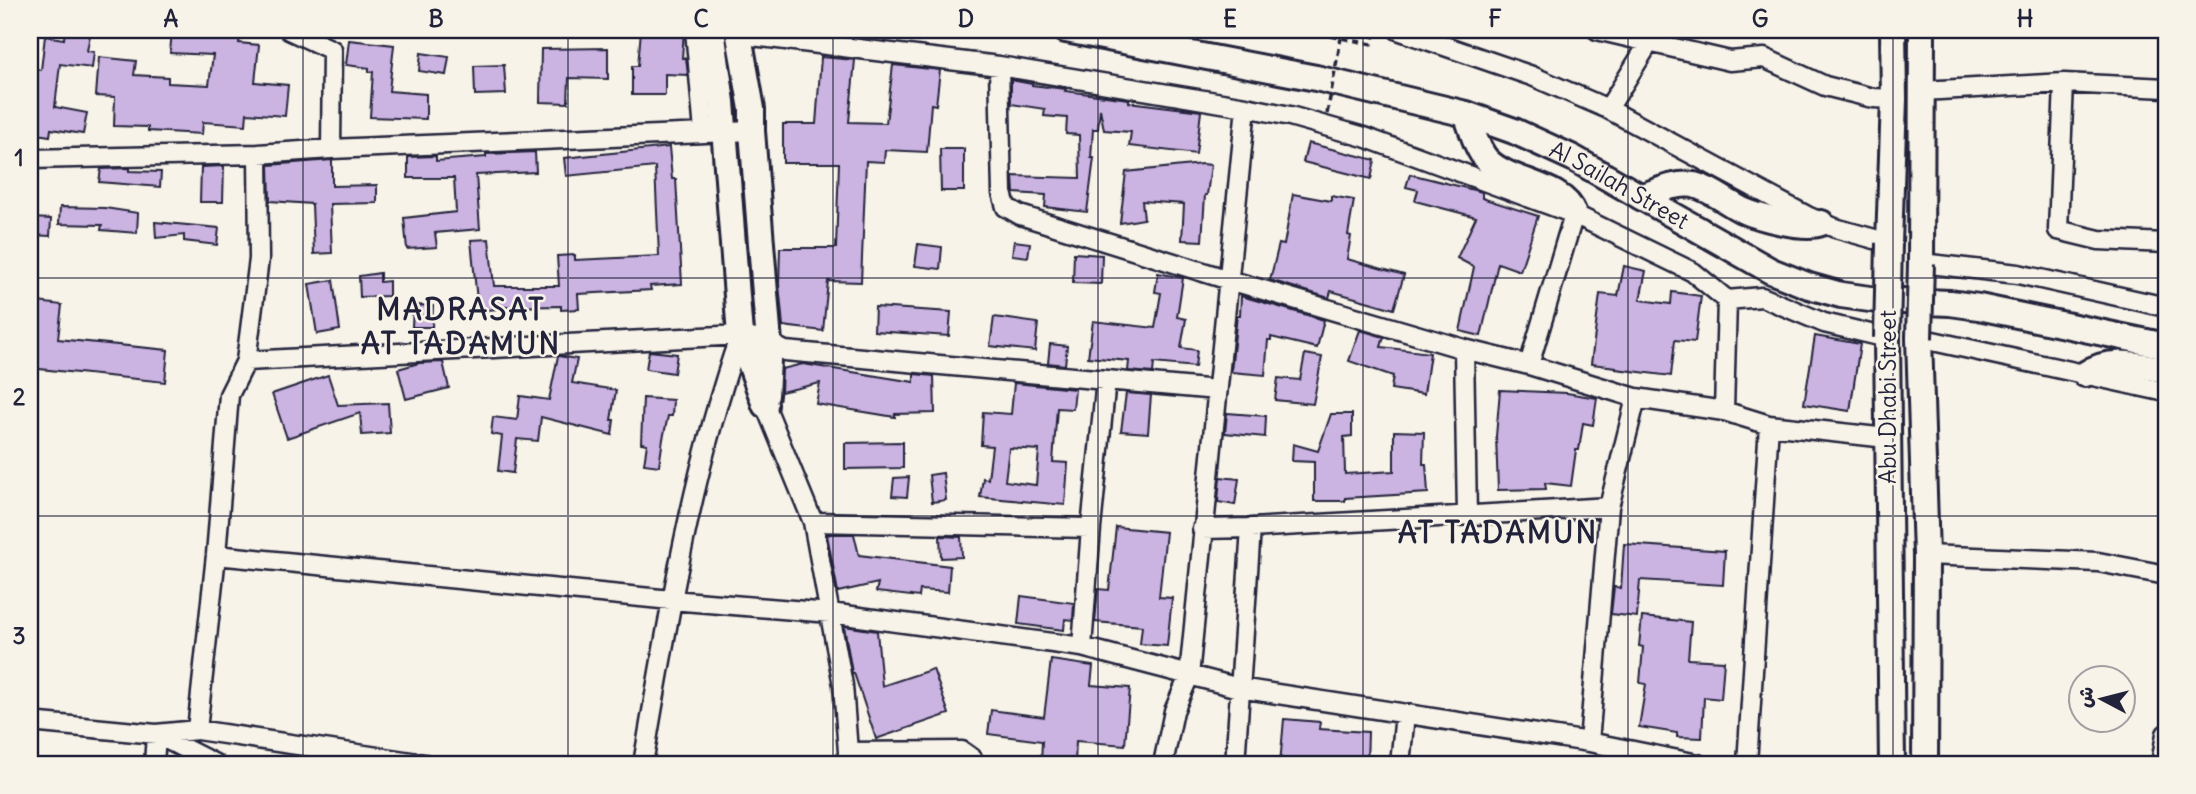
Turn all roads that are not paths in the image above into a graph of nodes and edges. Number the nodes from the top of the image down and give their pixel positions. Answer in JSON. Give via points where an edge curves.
{"nodes":[{"id":1,"x":289,"y":30,"type":"edge"},
{"id":2,"x":695,"y":30,"type":"edge"},
{"id":3,"x":712,"y":30,"type":"edge"},
{"id":4,"x":1066,"y":30,"type":"edge"},
{"id":5,"x":1398,"y":30,"type":"edge"},
{"id":6,"x":1597,"y":30,"type":"edge"},
{"id":7,"x":1893,"y":30,"type":"edge"},
{"id":8,"x":1922,"y":30,"type":"edge"},
{"id":9,"x":748,"y":32,"type":"edge"},
{"id":10,"x":1654,"y":36,"type":"edge"},
{"id":11,"x":999,"y":66,"type":"junction"},
{"id":12,"x":2064,"y":83,"type":"junction"},
{"id":13,"x":2166,"y":88,"type":"edge"},
{"id":14,"x":1922,"y":92,"type":"junction"},
{"id":15,"x":1894,"y":99,"type":"junction"},
{"id":16,"x":1246,"y":107,"type":"junction"},
{"id":17,"x":1608,"y":109,"type":"junction"},
{"id":18,"x":1466,"y":114,"type":"junction"},
{"id":19,"x":752,"y":120,"type":"junction"},
{"id":20,"x":714,"y":132,"type":"junction"},
{"id":21,"x":331,"y":149,"type":"junction"},
{"id":22,"x":258,"y":154,"type":"junction"},
{"id":23,"x":30,"y":159,"type":"edge"},
{"id":24,"x":1641,"y":197,"type":"junction"},
{"id":25,"x":1574,"y":214,"type":"junction"},
{"id":26,"x":1821,"y":223,"type":"junction"},
{"id":27,"x":1889,"y":243,"type":"junction"},
{"id":28,"x":2166,"y":243,"type":"edge"},
{"id":29,"x":1921,"y":263,"type":"junction"},
{"id":30,"x":1229,"y":280,"type":"junction"},
{"id":31,"x":1727,"y":300,"type":"junction"},
{"id":32,"x":2166,"y":307,"type":"edge"},
{"id":33,"x":740,"y":335,"type":"junction"},
{"id":34,"x":1887,"y":338,"type":"junction"},
{"id":35,"x":1919,"y":338,"type":"junction"},
{"id":36,"x":769,"y":343,"type":"junction"},
{"id":37,"x":2166,"y":346,"type":"edge"},
{"id":38,"x":1464,"y":349,"type":"junction"},
{"id":39,"x":246,"y":361,"type":"junction"},
{"id":40,"x":1529,"y":365,"type":"junction"},
{"id":41,"x":2166,"y":370,"type":"edge"},
{"id":42,"x":2085,"y":374,"type":"junction"},
{"id":43,"x":1106,"y":380,"type":"junction"},
{"id":44,"x":1217,"y":390,"type":"junction"},
{"id":45,"x":2166,"y":392,"type":"edge"},
{"id":46,"x":1636,"y":398,"type":"junction"},
{"id":47,"x":765,"y":405,"type":"junction"},
{"id":48,"x":1724,"y":411,"type":"junction"},
{"id":49,"x":1769,"y":425,"type":"junction"},
{"id":50,"x":1887,"y":438,"type":"junction"},
{"id":51,"x":1609,"y":507,"type":"junction"},
{"id":52,"x":1466,"y":514,"type":"junction"},
{"id":53,"x":813,"y":522,"type":"junction"},
{"id":54,"x":1091,"y":528,"type":"junction"},
{"id":55,"x":1251,"y":528,"type":"junction"},
{"id":56,"x":1202,"y":529,"type":"junction"},
{"id":57,"x":216,"y":555,"type":"junction"},
{"id":58,"x":1926,"y":555,"type":"junction"},
{"id":59,"x":2166,"y":575,"type":"edge"},
{"id":60,"x":671,"y":600,"type":"junction"},
{"id":61,"x":830,"y":613,"type":"junction"},
{"id":62,"x":1083,"y":647,"type":"junction"},
{"id":63,"x":1189,"y":676,"type":"junction"},
{"id":64,"x":1239,"y":688,"type":"junction"},
{"id":65,"x":1405,"y":714,"type":"junction"},
{"id":66,"x":30,"y":722,"type":"edge"},
{"id":67,"x":197,"y":730,"type":"junction"},
{"id":68,"x":156,"y":734,"type":"junction"},
{"id":69,"x":2166,"y":734,"type":"edge"},
{"id":70,"x":1588,"y":742,"type":"junction"},
{"id":71,"x":847,"y":758,"type":"edge"},
{"id":72,"x":154,"y":764,"type":"edge"},
{"id":73,"x":215,"y":764,"type":"edge"},
{"id":74,"x":425,"y":764,"type":"edge"},
{"id":75,"x":643,"y":764,"type":"edge"},
{"id":76,"x":975,"y":764,"type":"edge"},
{"id":77,"x":1163,"y":764,"type":"edge"},
{"id":78,"x":1235,"y":764,"type":"edge"},
{"id":79,"x":1400,"y":764,"type":"edge"},
{"id":80,"x":1698,"y":764,"type":"edge"},
{"id":81,"x":1747,"y":764,"type":"edge"},
{"id":82,"x":1892,"y":764,"type":"edge"},
{"id":83,"x":1924,"y":764,"type":"edge"},
{"id":84,"x":2161,"y":764,"type":"edge"}],
"edges":[{"from":1,"to":21,"type":"street","via":[[332,50]]},
{"from":2,"to":20,"type":"street"},
{"from":3,"to":20,"type":"main road","via":[[722,102]]},
{"from":4,"to":18,"type":"main road","name":"Al Sailah Street","via":[[1316,78]]},
{"from":5,"to":17,"type":"street","via":[[1532,76]]},
{"from":6,"to":10,"type":"street"},
{"from":7,"to":15,"type":"main road","name":"Abu Dhabi Street"},
{"from":8,"to":14,"type":"main road","name":"Abu Dhabi Street"},
{"from":9,"to":11,"type":"street"},
{"from":9,"to":19,"type":"main road"},
{"from":10,"to":15,"type":"street","via":[[1730,61],[1764,58],[1825,86]]},
{"from":10,"to":17,"type":"street"},
{"from":11,"to":16,"type":"street"},
{"from":11,"to":30,"type":"street","via":[[1006,207]]},
{"from":12,"to":13,"type":"street"},
{"from":12,"to":14,"type":"street"},
{"from":12,"to":28,"type":"street","via":[[2058,230],[2099,240]]},
{"from":14,"to":15,"type":"main road"},
{"from":14,"to":29,"type":"main road","name":"Abu Dhabi Street"},
{"from":15,"to":27,"type":"main road","name":"Abu Dhabi Street"},
{"from":16,"to":25,"type":"street","via":[[1364,137]]},
{"from":16,"to":30,"type":"street"},
{"from":17,"to":26,"type":"street"},
{"from":18,"to":24,"type":"main road","name":"Al Sailah Street","via":[[1573,158]]},
{"from":18,"to":25,"type":"main road","via":[[1485,158],[1557,195]]},
{"from":19,"to":20,"type":"street"},
{"from":19,"to":36,"type":"main road"},
{"from":20,"to":21,"type":"street"},
{"from":20,"to":33,"type":"main road"},
{"from":21,"to":22,"type":"street"},
{"from":22,"to":23,"type":"street"},
{"from":22,"to":39,"type":"street","via":[[259,259]]},
{"from":24,"to":26,"type":"main road","via":[[1667,187],[1692,185],[1755,215],[1810,226]]},
{"from":24,"to":37,"type":"main road","name":"Al Sailah Street","via":[[1771,271],[1809,286],[1877,300],[1979,307]]},
{"from":25,"to":31,"type":"street","via":[[1693,272]]},
{"from":25,"to":40,"type":"street"},
{"from":26,"to":27,"type":"street"},
{"from":27,"to":34,"type":"main road","name":"Abu Dhabi Street","bridge":true},
{"from":29,"to":32,"type":"street","via":[[2018,274]]},
{"from":29,"to":35,"type":"main road","name":"Abu Dhabi Street","bridge":true},
{"from":30,"to":38,"type":"street"},
{"from":30,"to":44,"type":"street"},
{"from":31,"to":34,"type":"street","via":[[1762,297],[1824,323]]},
{"from":31,"to":48,"type":"street"},
{"from":33,"to":36,"type":"street"},
{"from":33,"to":39,"type":"street"},
{"from":33,"to":47,"type":"main road"},
{"from":33,"to":60,"type":"street","via":[[702,459]]},
{"from":34,"to":50,"type":"main road","name":"Abu Dhabi Street"},
{"from":35,"to":42,"type":"street"},
{"from":35,"to":58,"type":"main road","name":"Abu Dhabi Street"},
{"from":36,"to":43,"type":"street","via":[[785,351]]},
{"from":36,"to":47,"type":"main road"},
{"from":38,"to":40,"type":"street"},
{"from":38,"to":52,"type":"street"},
{"from":39,"to":57,"type":"street","via":[[229,395]]},
{"from":40,"to":46,"type":"street"},
{"from":41,"to":42,"type":"main road","via":[[2113,363]]},
{"from":42,"to":45,"type":"street"},
{"from":43,"to":44,"type":"street"},
{"from":43,"to":54,"type":"street"},
{"from":44,"to":56,"type":"street"},
{"from":46,"to":48,"type":"street"},
{"from":46,"to":51,"type":"street"},
{"from":47,"to":53,"type":"street"},
{"from":48,"to":49,"type":"street"},
{"from":49,"to":50,"type":"street"},
{"from":49,"to":81,"type":"street"},
{"from":50,"to":82,"type":"main road","name":"Abu Dhabi Street"},
{"from":51,"to":52,"type":"street"},
{"from":51,"to":70,"type":"street"},
{"from":52,"to":55,"type":"street"},
{"from":53,"to":54,"type":"street"},
{"from":53,"to":61,"type":"street"},
{"from":54,"to":62,"type":"street"},
{"from":55,"to":56,"type":"street"},
{"from":55,"to":64,"type":"street"},
{"from":56,"to":63,"type":"street"},
{"from":57,"to":60,"type":"street"},
{"from":57,"to":67,"type":"street"},
{"from":58,"to":59,"type":"street","via":[[2098,562]]},
{"from":58,"to":83,"type":"main road","name":"Abu Dhabi Street"},
{"from":60,"to":61,"type":"street"},
{"from":60,"to":75,"type":"street"},
{"from":61,"to":62,"type":"street"},
{"from":61,"to":71,"type":"street","via":[[843,685]]},
{"from":62,"to":63,"type":"street"},
{"from":63,"to":64,"type":"street"},
{"from":63,"to":77,"type":"street","via":[[1174,711]]},
{"from":64,"to":65,"type":"street"},
{"from":64,"to":78,"type":"street"},
{"from":65,"to":70,"type":"street"},
{"from":65,"to":79,"type":"street"},
{"from":66,"to":68,"type":"street"},
{"from":67,"to":68,"type":"street"},
{"from":67,"to":74,"type":"street"},
{"from":68,"to":72,"type":"street"},
{"from":68,"to":73,"type":"street"},
{"from":69,"to":84,"type":"street"},
{"from":70,"to":80,"type":"street"},
{"from":71,"to":76,"type":"street","via":[[962,751]]}]}
